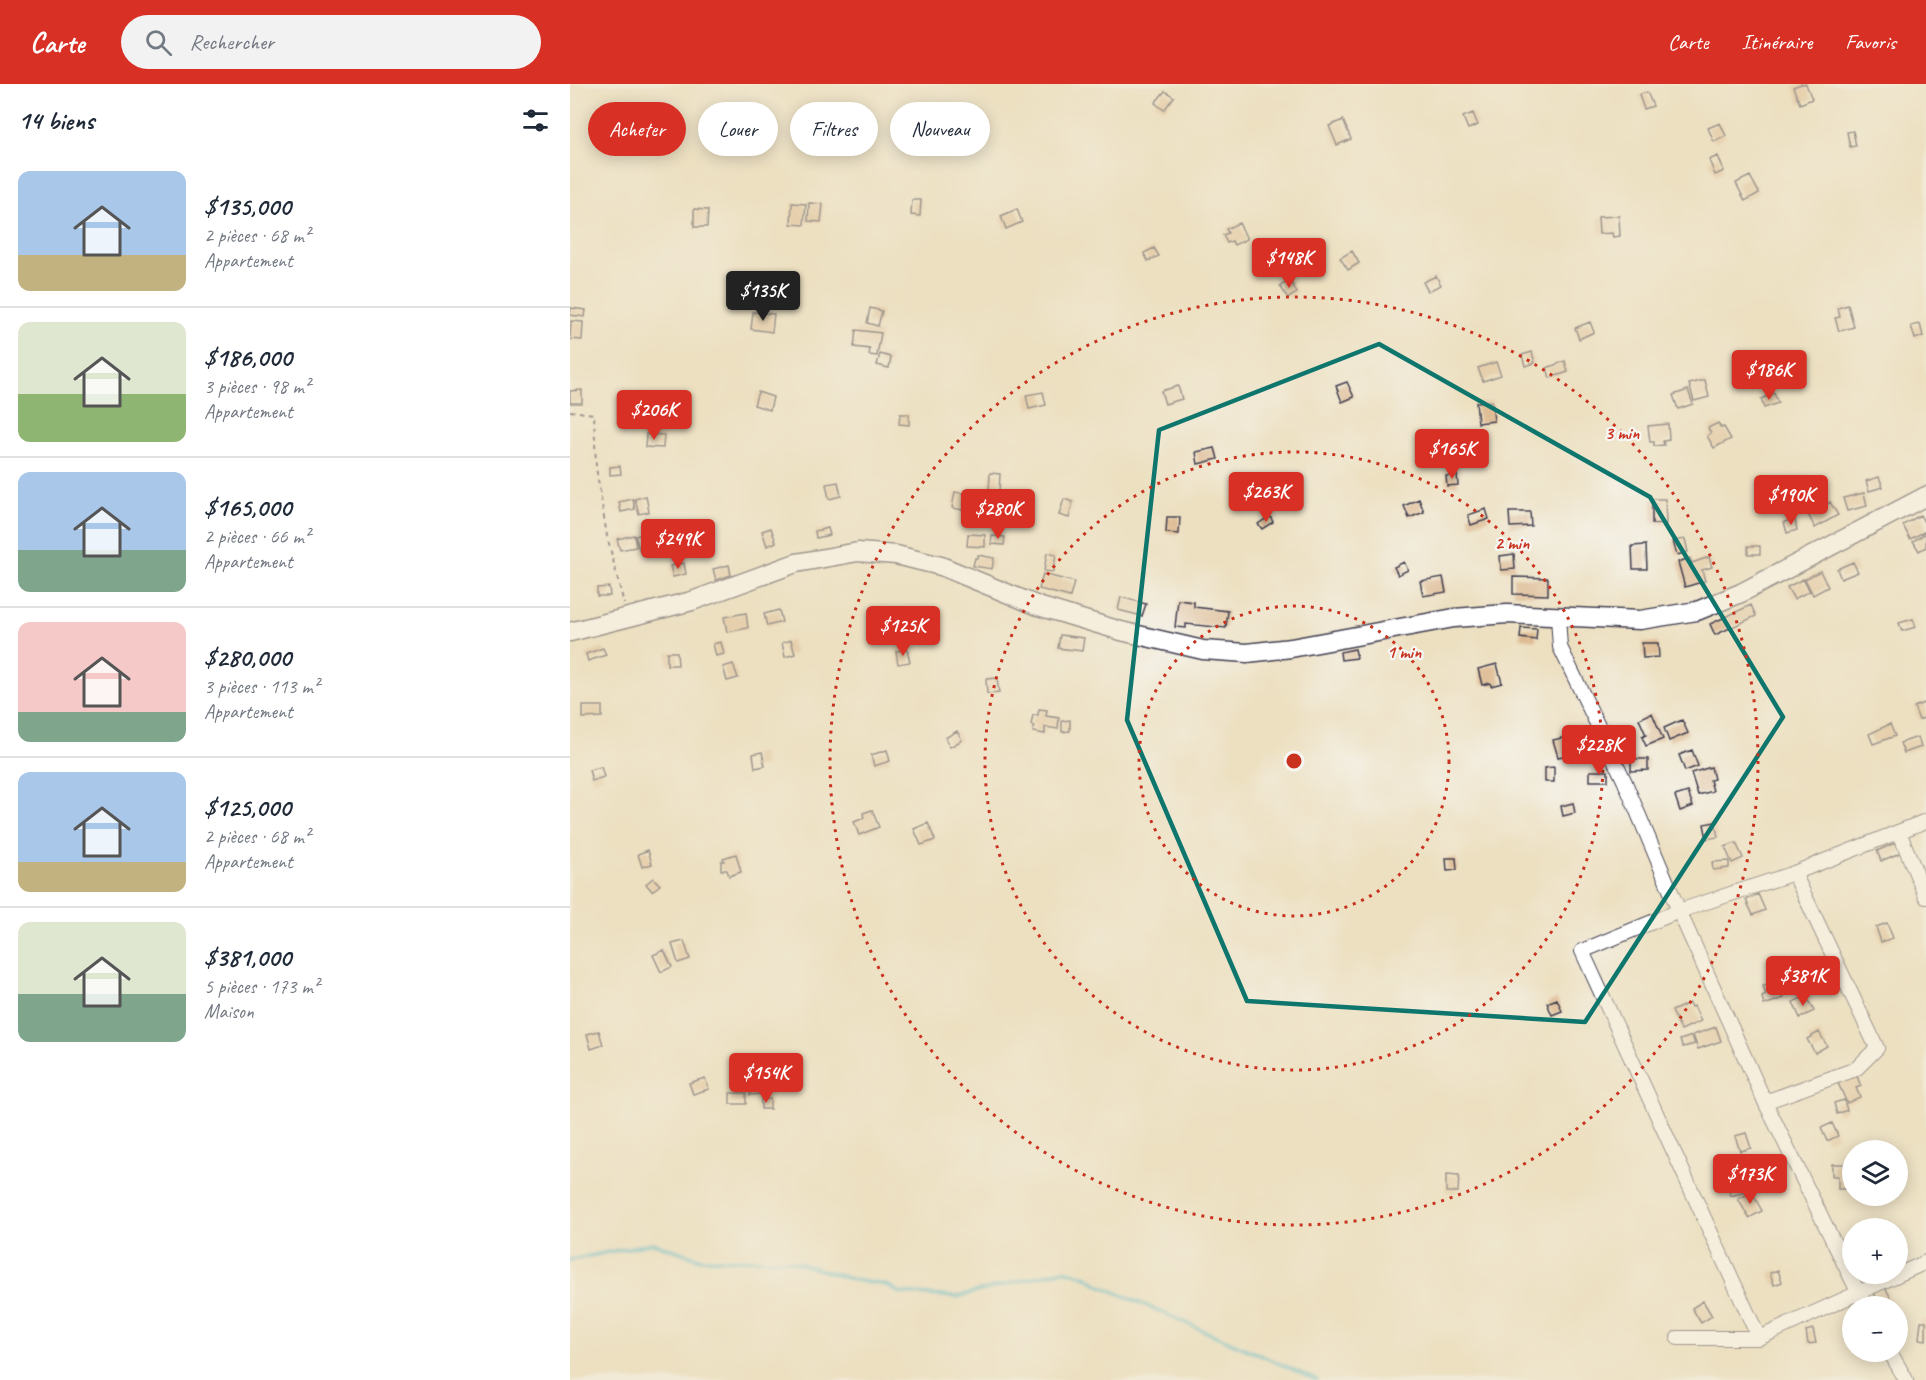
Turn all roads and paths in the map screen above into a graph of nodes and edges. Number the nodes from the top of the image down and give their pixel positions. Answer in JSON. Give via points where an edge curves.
{"nodes":[{"id":1,"x":570,"y":411,"type":"edge"},
{"id":2,"x":1926,"y":496,"type":"edge"},
{"id":3,"x":1558,"y":617,"type":"junction"},
{"id":4,"x":627,"y":618,"type":"junction"},
{"id":5,"x":570,"y":632,"type":"edge"},
{"id":6,"x":1926,"y":821,"type":"edge"},
{"id":7,"x":1899,"y":832,"type":"junction"},
{"id":8,"x":1794,"y":873,"type":"junction"},
{"id":9,"x":1926,"y":897,"type":"edge"},
{"id":10,"x":1679,"y":911,"type":"junction"},
{"id":11,"x":1765,"y":1102,"type":"junction"},
{"id":12,"x":1926,"y":1262,"type":"edge"},
{"id":13,"x":1857,"y":1292,"type":"junction"},
{"id":14,"x":1859,"y":1296,"type":"edge"},
{"id":15,"x":1678,"y":1338,"type":"dead end"},
{"id":16,"x":1759,"y":1338,"type":"junction"},
{"id":17,"x":1896,"y":1362,"type":"edge"},
{"id":18,"x":1906,"y":1380,"type":"edge"}],
"edges":[{"from":1,"to":4,"type":"path","via":[[594,414],[596,467],[607,536]]},
{"from":2,"to":3,"type":"street","via":[[1742,593],[1697,611],[1640,620]]},
{"from":3,"to":4,"type":"street","via":[[1507,614],[1454,618],[1291,648],[1247,653],[1203,650],[1038,606],[941,566],[896,555],[858,552],[796,563],[692,601]]},
{"from":3,"to":10,"type":"street","via":[[1560,647],[1624,780]]},
{"from":4,"to":5,"type":"street"},
{"from":6,"to":7,"type":"street"},
{"from":7,"to":8,"type":"street"},
{"from":7,"to":9,"type":"street"},
{"from":8,"to":10,"type":"street"},
{"from":8,"to":11,"type":"street","via":[[1877,1048],[1856,1069]]},
{"from":10,"to":11,"type":"street"},
{"from":10,"to":16,"type":"street","via":[[1582,951]]},
{"from":11,"to":13,"type":"street"},
{"from":12,"to":13,"type":"street"},
{"from":13,"to":14,"type":"street"},
{"from":13,"to":16,"type":"street"},
{"from":15,"to":16,"type":"street"},
{"from":17,"to":18,"type":"street"}]}
